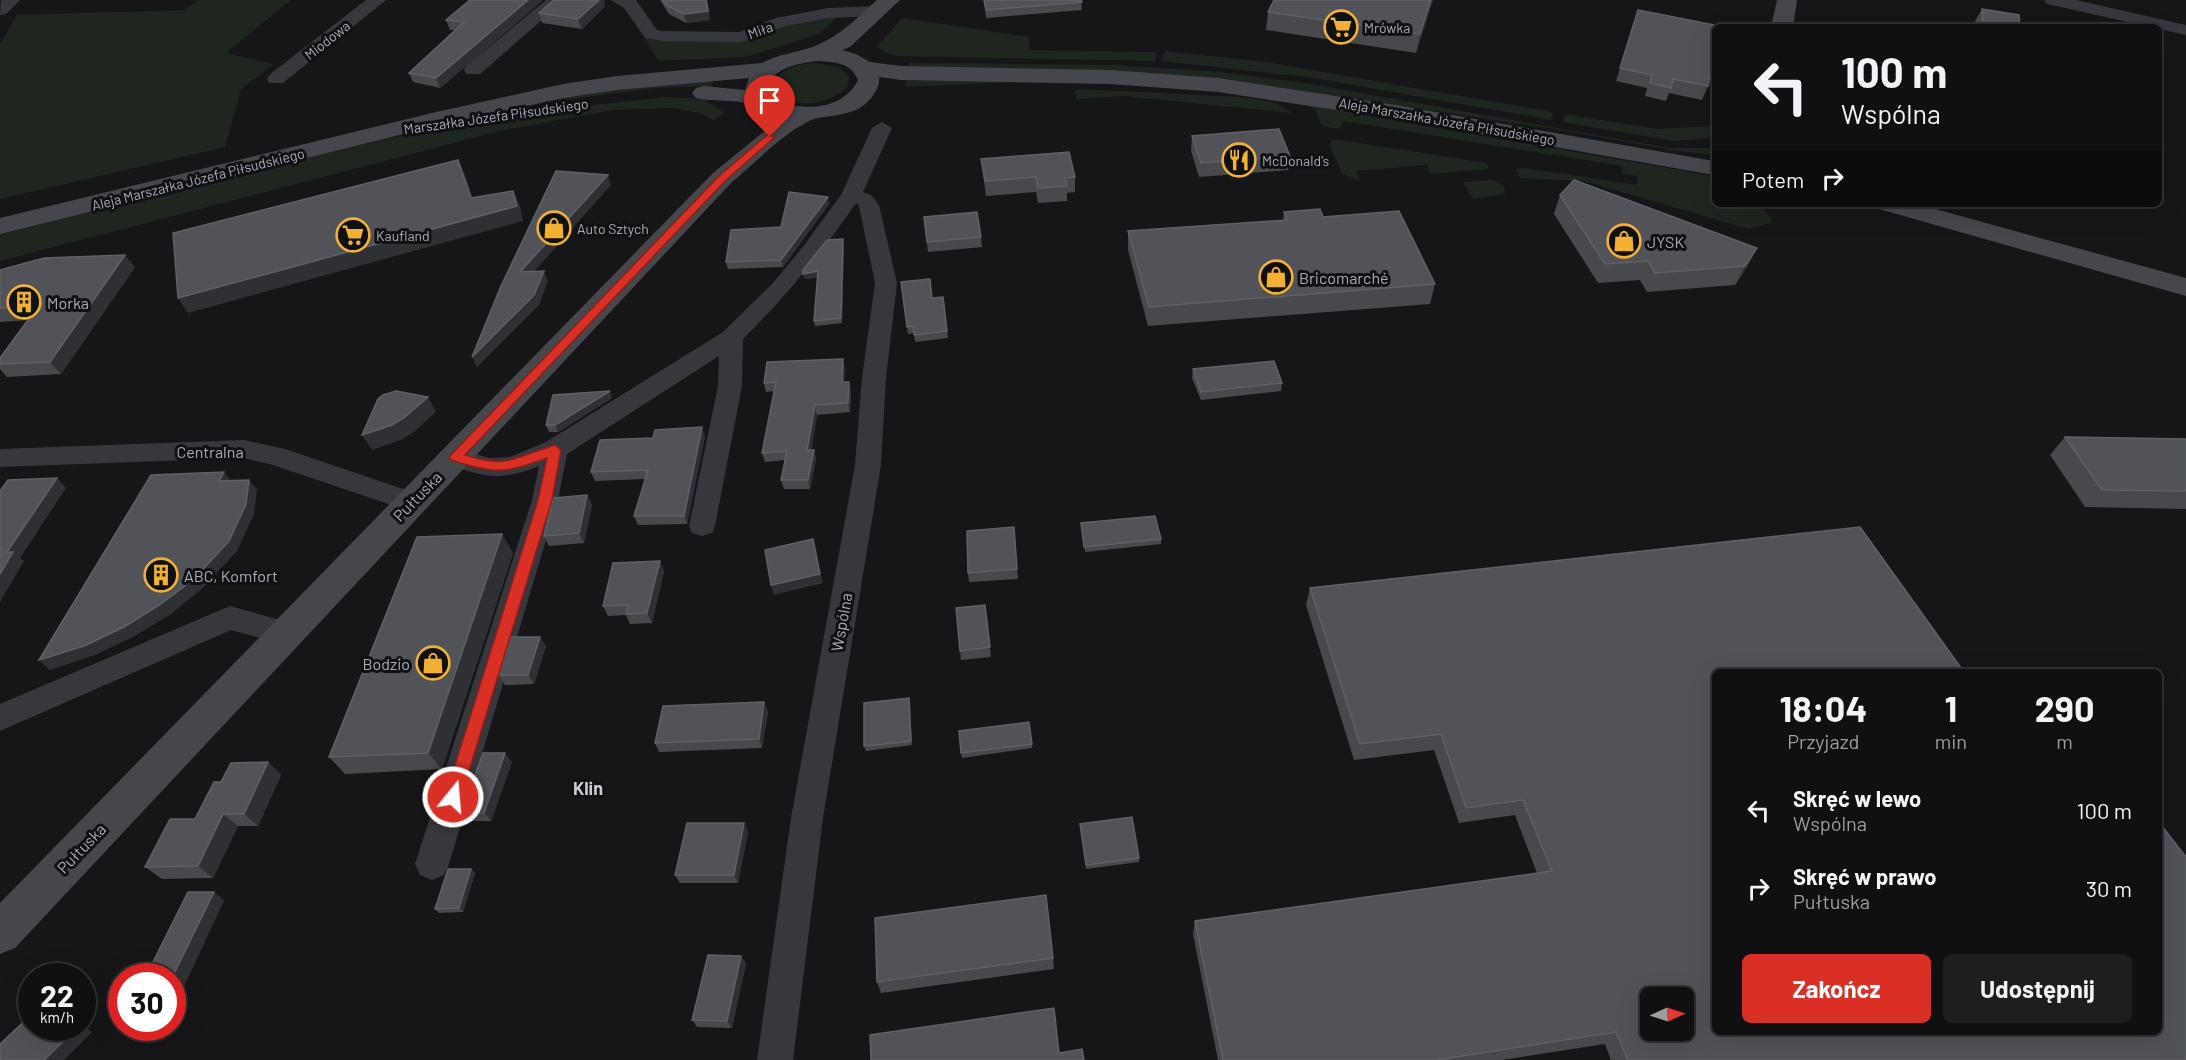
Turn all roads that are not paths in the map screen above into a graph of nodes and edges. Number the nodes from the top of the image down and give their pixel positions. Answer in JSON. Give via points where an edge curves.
{"nodes":[{"id":1,"x":11,"y":0,"type":"edge"},
{"id":2,"x":377,"y":0,"type":"edge"},
{"id":3,"x":556,"y":0,"type":"edge"},
{"id":4,"x":620,"y":0,"type":"edge"},
{"id":5,"x":1787,"y":0,"type":"edge"},
{"id":6,"x":2053,"y":0,"type":"edge"},
{"id":7,"x":884,"y":5,"type":"edge"},
{"id":8,"x":775,"y":7,"type":"dead end"},
{"id":9,"x":0,"y":10,"type":"edge"},
{"id":10,"x":1783,"y":24,"type":"edge"},
{"id":11,"x":2159,"y":24,"type":"edge"},
{"id":12,"x":2162,"y":25,"type":"edge"},
{"id":13,"x":770,"y":26,"type":"junction"},
{"id":14,"x":2186,"y":30,"type":"edge"},
{"id":15,"x":816,"y":54,"type":"junction"},
{"id":16,"x":859,"y":64,"type":"junction"},
{"id":17,"x":768,"y":69,"type":"junction"},
{"id":18,"x":473,"y":70,"type":"dead end"},
{"id":19,"x":276,"y":79,"type":"dead end"},
{"id":20,"x":1178,"y":82,"type":"junction"},
{"id":21,"x":864,"y":93,"type":"junction"},
{"id":22,"x":764,"y":102,"type":"junction"},
{"id":23,"x":804,"y":114,"type":"junction"},
{"id":24,"x":882,"y":128,"type":"dead end"},
{"id":25,"x":396,"y":131,"type":"junction"},
{"id":26,"x":1712,"y":168,"type":"edge"},
{"id":27,"x":722,"y":178,"type":"junction"},
{"id":28,"x":851,"y":195,"type":"junction"},
{"id":29,"x":1899,"y":207,"type":"edge"},
{"id":30,"x":0,"y":226,"type":"edge"},
{"id":31,"x":2186,"y":287,"type":"edge"},
{"id":32,"x":731,"y":337,"type":"junction"},
{"id":33,"x":555,"y":450,"type":"junction"},
{"id":34,"x":455,"y":457,"type":"junction"},
{"id":35,"x":0,"y":458,"type":"edge"},
{"id":36,"x":412,"y":502,"type":"junction"},
{"id":37,"x":702,"y":526,"type":"dead end"},
{"id":38,"x":287,"y":633,"type":"junction"},
{"id":39,"x":0,"y":718,"type":"edge"},
{"id":40,"x":432,"y":864,"type":"dead end"},
{"id":41,"x":0,"y":933,"type":"edge"},
{"id":42,"x":775,"y":1060,"type":"edge"}],
"edges":[{"from":1,"to":9,"type":"street"},
{"from":2,"to":19,"type":"street","name":"Miodowa"},
{"from":3,"to":18,"type":"street"},
{"from":4,"to":13,"type":"street","name":"Miła","via":[[630,4],[651,34],[741,37]]},
{"from":5,"to":10,"type":"main road"},
{"from":6,"to":11,"type":"street"},
{"from":7,"to":13,"type":"street","name":"Miła"},
{"from":7,"to":15,"type":"main road","via":[[832,49]]},
{"from":7,"to":16,"type":"main road","via":[[853,53]]},
{"from":8,"to":13,"type":"street","via":[[769,13]]},
{"from":12,"to":14,"type":"street"},
{"from":15,"to":16,"type":"main road","name":"Aleja Marszałka Józefa Piłsudskiego"},
{"from":15,"to":17,"type":"main road","name":"Marszałka Józefa Piłsudskiego"},
{"from":16,"to":20,"type":"main road","name":"Aleja Marszałka Józefa Piłsudskiego","via":[[901,73]]},
{"from":16,"to":21,"type":"main road","via":[[869,80]]},
{"from":17,"to":22,"type":"main road","name":"Pułtuska","via":[[757,83]]},
{"from":17,"to":25,"type":"main road","name":"Marszałka Józefa Piłsudskiego","via":[[563,91]]},
{"from":20,"to":21,"type":"main road","name":"Aleja Marszałka Józefa Piłsudskiego"},
{"from":20,"to":26,"type":"main road","name":"Aleja Marszałka Józefa Piłsudskiego","via":[[1289,94]]},
{"from":21,"to":23,"type":"main road","via":[[835,110]]},
{"from":22,"to":23,"type":"main road","name":"Marszałka Józefa Piłsudskiego","via":[[785,112]]},
{"from":22,"to":25,"type":"main road","name":"Marszałka Józefa Piłsudskiego","via":[[724,94],[669,93]]},
{"from":22,"to":27,"type":"main road","name":"Pułtuska","via":[[762,125]]},
{"from":23,"to":27,"type":"main road","name":"Pułtuska"},
{"from":24,"to":28,"type":"street"},
{"from":25,"to":30,"type":"main road","name":"Aleja Marszałka Józefa Piłsudskiego"},
{"from":27,"to":34,"type":"main road","name":"Pułtuska"},
{"from":28,"to":32,"type":"street","via":[[780,289]]},
{"from":28,"to":42,"type":"street","name":"Wspólna","via":[[869,205],[886,282],[868,465],[807,818]]},
{"from":29,"to":31,"type":"main road"},
{"from":32,"to":33,"type":"street"},
{"from":32,"to":37,"type":"street","via":[[730,386]]},
{"from":33,"to":34,"type":"street","via":[[513,465],[489,468]]},
{"from":33,"to":40,"type":"street","via":[[545,500]]},
{"from":34,"to":36,"type":"main road","name":"Pułtuska"},
{"from":35,"to":36,"type":"street","name":"Centralna","via":[[244,449]]},
{"from":36,"to":38,"type":"main road","name":"Pułtuska"},
{"from":38,"to":39,"type":"street","via":[[230,618]]},
{"from":38,"to":41,"type":"main road","name":"Pułtuska"}]}
